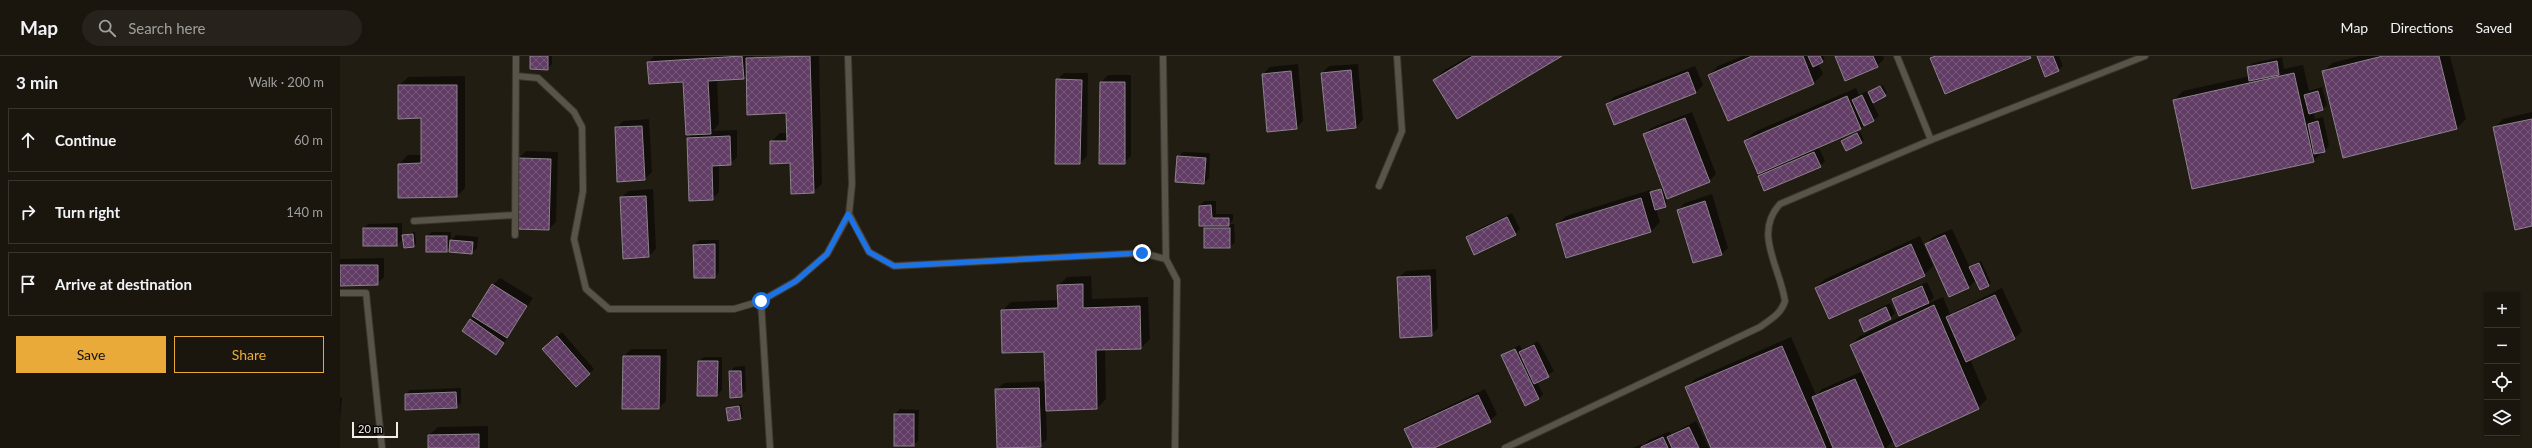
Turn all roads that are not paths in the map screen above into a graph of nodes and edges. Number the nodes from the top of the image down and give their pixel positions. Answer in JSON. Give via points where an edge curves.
{"nodes":[{"id":1,"x":516,"y":56,"type":"edge"},
{"id":2,"x":848,"y":56,"type":"edge"},
{"id":3,"x":1163,"y":56,"type":"edge"},
{"id":4,"x":1397,"y":56,"type":"edge"},
{"id":5,"x":1897,"y":56,"type":"edge"},
{"id":6,"x":2145,"y":56,"type":"edge"},
{"id":7,"x":516,"y":76,"type":"junction"},
{"id":8,"x":1931,"y":140,"type":"junction"},
{"id":9,"x":1379,"y":186,"type":"dead end"},
{"id":10,"x":848,"y":214,"type":"junction"},
{"id":11,"x":515,"y":215,"type":"junction"},
{"id":12,"x":414,"y":221,"type":"dead end"},
{"id":13,"x":515,"y":235,"type":"dead end"},
{"id":14,"x":1166,"y":259,"type":"junction"},
{"id":15,"x":340,"y":293,"type":"edge"},
{"id":16,"x":761,"y":301,"type":"junction"},
{"id":17,"x":382,"y":448,"type":"edge"},
{"id":18,"x":770,"y":448,"type":"edge"},
{"id":19,"x":1175,"y":448,"type":"edge"},
{"id":20,"x":1505,"y":448,"type":"edge"}],
"edges":[{"from":1,"to":7,"type":"lane"},
{"from":2,"to":10,"type":"lane","via":[[852,184]]},
{"from":3,"to":14,"type":"lane"},
{"from":4,"to":9,"type":"lane","via":[[1402,131]]},
{"from":5,"to":8,"type":"lane"},
{"from":6,"to":8,"type":"lane"},
{"from":7,"to":11,"type":"lane"},
{"from":7,"to":16,"type":"lane","via":[[538,78],[574,112],[582,127],[583,191],[574,239],[586,288],[597,300],[609,309],[734,309]]},
{"from":8,"to":20,"type":"lane","via":[[1780,204],[1771,214],[1767,227],[1768,238],[1785,301],[1782,310],[1775,317],[1760,327]]},
{"from":10,"to":14,"type":"lane","via":[[869,252],[894,266],[1142,253]]},
{"from":10,"to":16,"type":"lane","via":[[827,254],[796,281]]},
{"from":11,"to":12,"type":"lane"},
{"from":11,"to":13,"type":"lane"},
{"from":14,"to":19,"type":"lane","via":[[1177,280]]},
{"from":15,"to":17,"type":"lane","via":[[366,293]]},
{"from":16,"to":18,"type":"lane"}]}
